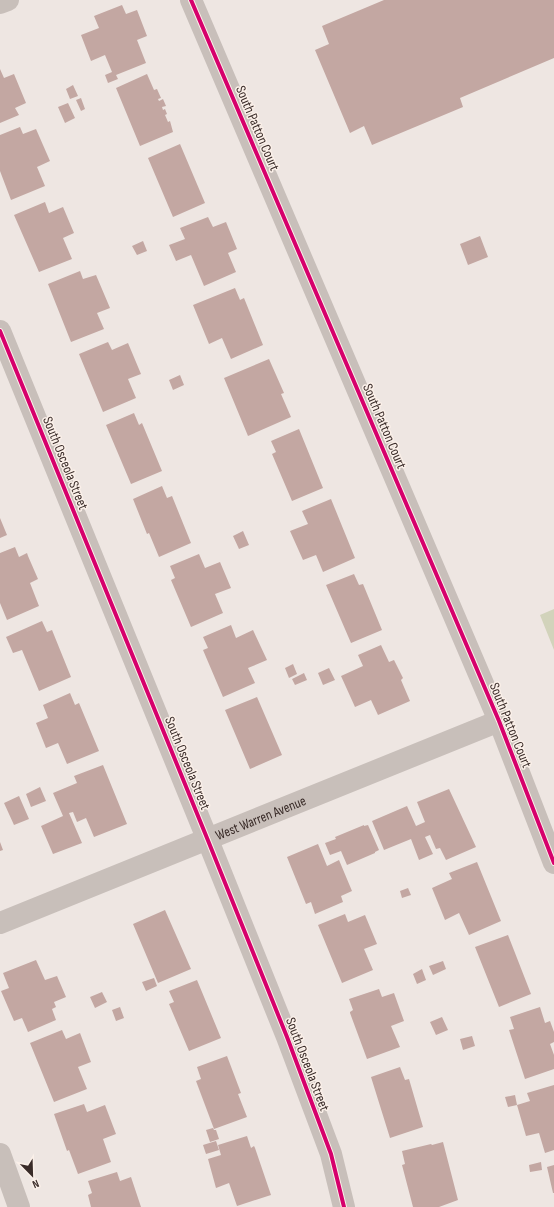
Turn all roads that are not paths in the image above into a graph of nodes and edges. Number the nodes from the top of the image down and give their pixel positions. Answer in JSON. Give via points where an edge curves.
{"nodes":[{"id":1,"x":8,"y":0,"type":"edge"},
{"id":2,"x":191,"y":0,"type":"edge"},
{"id":3,"x":0,"y":4,"type":"edge"},
{"id":4,"x":0,"y":332,"type":"edge"},
{"id":5,"x":499,"y":720,"type":"junction"},
{"id":6,"x":207,"y":838,"type":"junction"},
{"id":7,"x":554,"y":862,"type":"edge"},
{"id":8,"x":0,"y":924,"type":"edge"},
{"id":9,"x":0,"y":1154,"type":"edge"},
{"id":10,"x":19,"y":1207,"type":"edge"},
{"id":11,"x":344,"y":1207,"type":"edge"}],
"edges":[{"from":1,"to":3,"type":"street"},
{"from":2,"to":5,"type":"street","name":"South Patton Court"},
{"from":4,"to":6,"type":"street","name":"South Osceola Street"},
{"from":5,"to":6,"type":"street","name":"West Warren Avenue"},
{"from":5,"to":7,"type":"street","name":"South Patton Court"},
{"from":6,"to":8,"type":"street","name":"West Warren Avenue"},
{"from":6,"to":11,"type":"street","name":"South Osceola Street","via":[[331,1154]]},
{"from":9,"to":10,"type":"street"}]}
